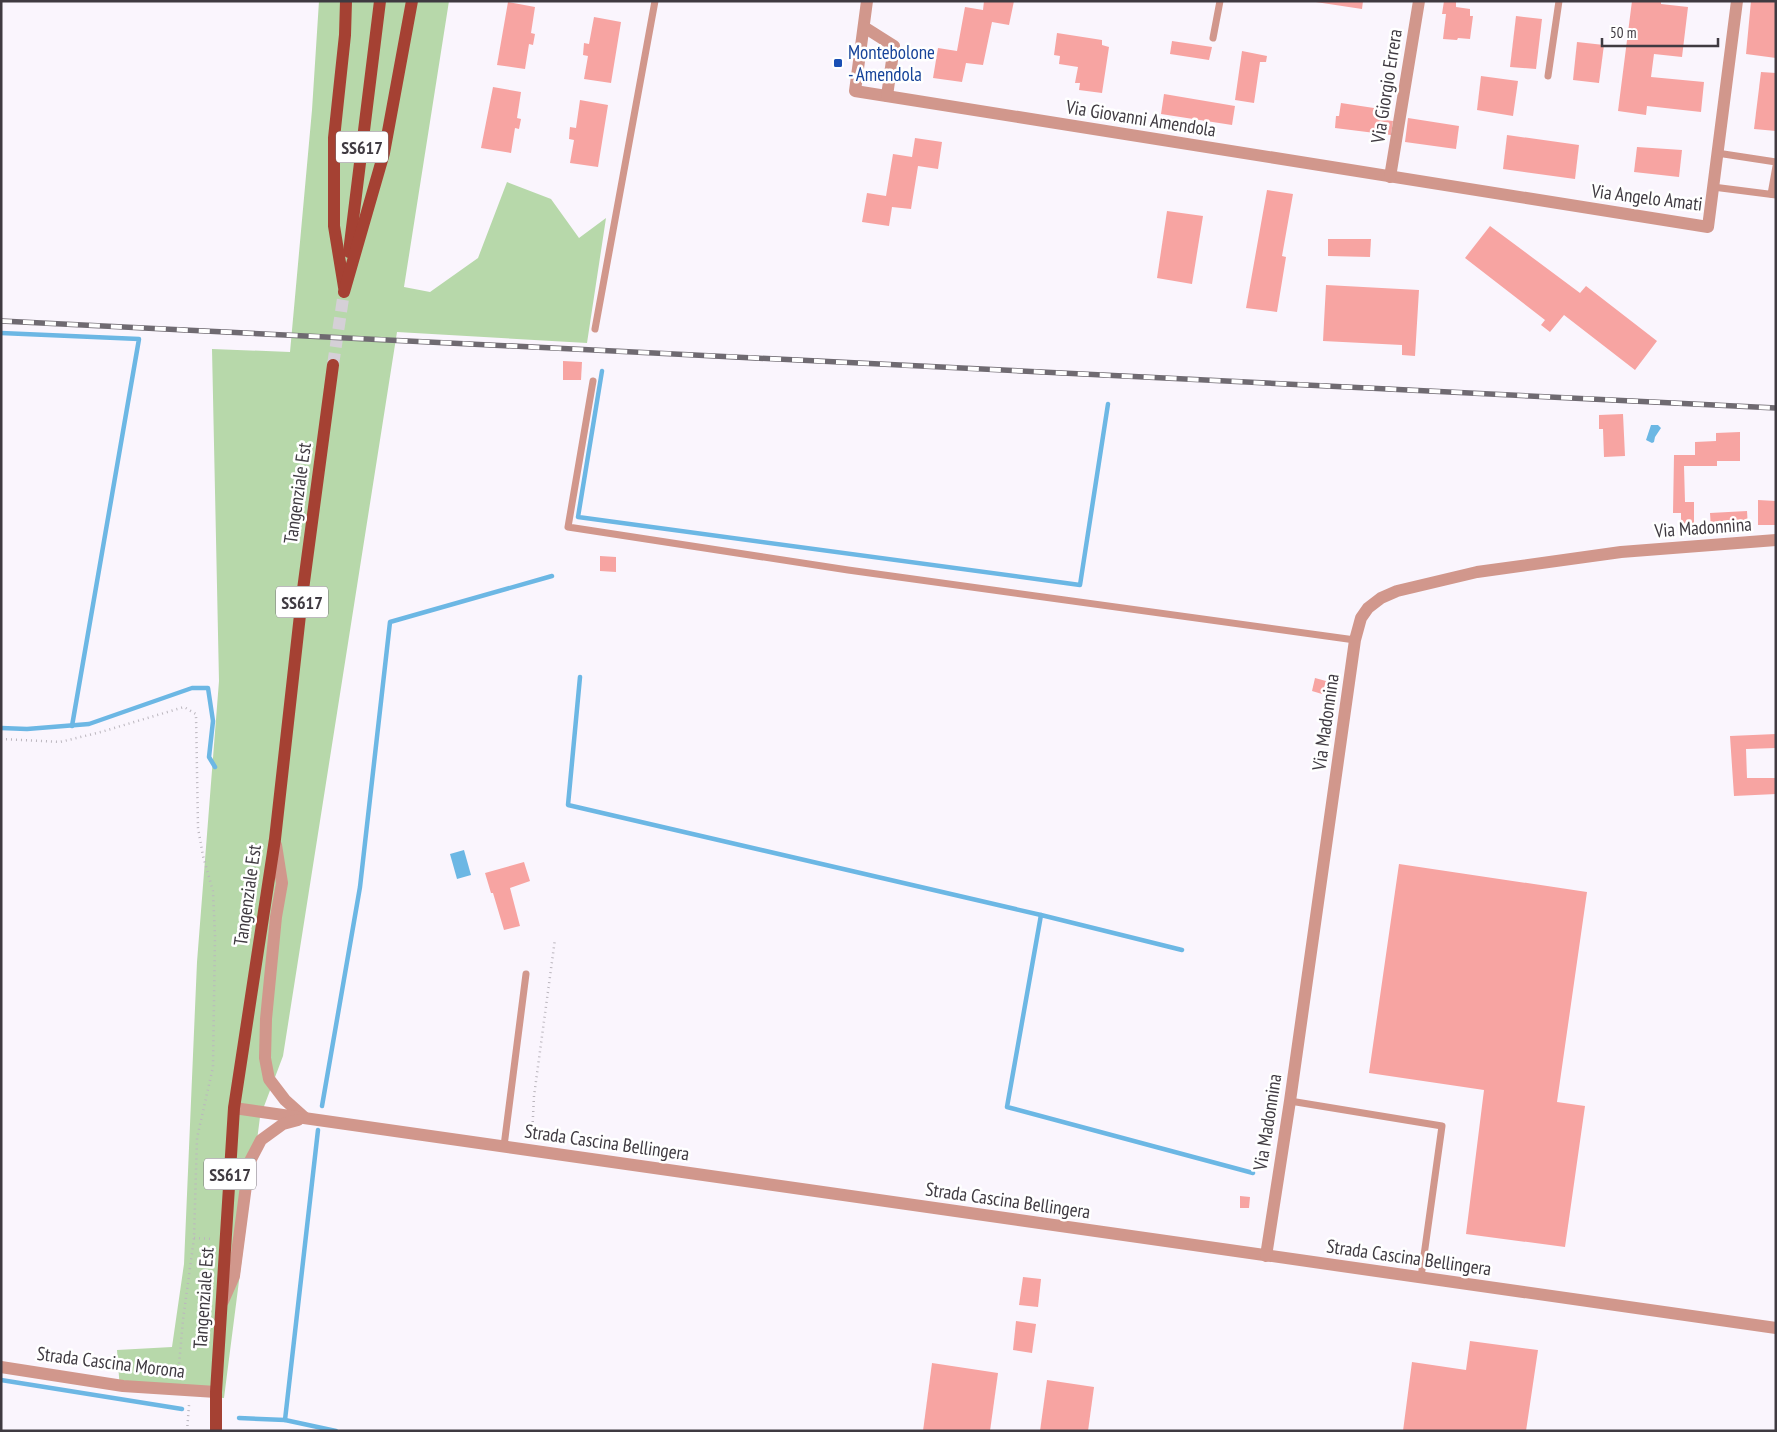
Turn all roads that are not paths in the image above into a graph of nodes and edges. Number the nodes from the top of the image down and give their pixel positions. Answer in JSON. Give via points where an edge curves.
{"nodes":[{"id":1,"x":346,"y":1,"type":"edge"},
{"id":2,"x":380,"y":1,"type":"edge"},
{"id":3,"x":412,"y":1,"type":"edge"},
{"id":4,"x":654,"y":1,"type":"edge"},
{"id":5,"x":867,"y":1,"type":"edge"},
{"id":6,"x":1220,"y":1,"type":"edge"},
{"id":7,"x":1418,"y":1,"type":"edge"},
{"id":8,"x":1559,"y":1,"type":"edge"},
{"id":9,"x":1737,"y":1,"type":"edge"},
{"id":10,"x":864,"y":27,"type":"junction"},
{"id":11,"x":1213,"y":38,"type":"dead end"},
{"id":12,"x":1548,"y":76,"type":"dead end"},
{"id":13,"x":887,"y":96,"type":"junction"},
{"id":14,"x":1717,"y":153,"type":"junction"},
{"id":15,"x":1776,"y":164,"type":"edge"},
{"id":16,"x":1390,"y":176,"type":"junction"},
{"id":17,"x":1713,"y":187,"type":"junction"},
{"id":18,"x":1774,"y":195,"type":"edge"},
{"id":19,"x":344,"y":292,"type":"junction"},
{"id":20,"x":595,"y":329,"type":"dead end"},
{"id":21,"x":333,"y":366,"type":"tunnel mouth"},
{"id":22,"x":594,"y":381,"type":"dead end"},
{"id":23,"x":1776,"y":540,"type":"edge"},
{"id":24,"x":1355,"y":640,"type":"junction"},
{"id":25,"x":274,"y":839,"type":"junction"},
{"id":26,"x":526,"y":974,"type":"dead end"},
{"id":27,"x":1290,"y":1101,"type":"junction"},
{"id":28,"x":234,"y":1108,"type":"junction"},
{"id":29,"x":305,"y":1118,"type":"junction"},
{"id":30,"x":504,"y":1146,"type":"junction"},
{"id":31,"x":1266,"y":1256,"type":"junction"},
{"id":32,"x":1421,"y":1277,"type":"junction"},
{"id":33,"x":221,"y":1305,"type":"junction"},
{"id":34,"x":1776,"y":1328,"type":"edge"},
{"id":35,"x":1,"y":1367,"type":"edge"},
{"id":36,"x":216,"y":1392,"type":"junction"},
{"id":37,"x":216,"y":1431,"type":"edge"}],
"edges":[{"from":1,"to":19,"type":"main road","via":[[334,138],[334,226]]},
{"from":2,"to":19,"type":"main road","number":"SS617"},
{"from":3,"to":19,"type":"main road","via":[[384,153]]},
{"from":4,"to":20,"type":"lane"},
{"from":5,"to":10,"type":"street","name":"Via Giovanni Amendola"},
{"from":6,"to":11,"type":"lane"},
{"from":7,"to":16,"type":"street","name":"Via Giorgio Errera"},
{"from":8,"to":12,"type":"lane"},
{"from":9,"to":14,"type":"street","name":"Via Angelo Amati"},
{"from":10,"to":13,"type":"street","via":[[894,46]]},
{"from":10,"to":13,"type":"street","name":"Via Giovanni Amendola","via":[[855,91]]},
{"from":13,"to":16,"type":"street","name":"Via Giovanni Amendola"},
{"from":14,"to":15,"type":"lane"},
{"from":14,"to":17,"type":"street","name":"Via Angelo Amati"},
{"from":15,"to":18,"type":"lane"},
{"from":16,"to":17,"type":"street","name":"Via Angelo Amati","via":[[1708,227]]},
{"from":17,"to":18,"type":"lane"},
{"from":21,"to":25,"type":"main road","name":"Tangenziale Est","number":"SS617"},
{"from":22,"to":24,"type":"lane","via":[[568,527],[848,570]]},
{"from":23,"to":24,"type":"street","name":"Via Madonnina","via":[[1621,552],[1476,572],[1397,591],[1382,598],[1361,618]]},
{"from":24,"to":27,"type":"street","name":"Via Madonnina"},
{"from":25,"to":28,"type":"main road","name":"Tangenziale Est","number":"SS617"},
{"from":25,"to":29,"type":"street","via":[[282,883],[266,1019],[266,1058],[269,1079]]},
{"from":26,"to":30,"type":"lane"},
{"from":27,"to":31,"type":"street","name":"Via Madonnina"},
{"from":27,"to":32,"type":"lane","via":[[1442,1126]]},
{"from":28,"to":29,"type":"street","name":"Strada Cascina Bellingera"},
{"from":28,"to":33,"type":"main road","name":"Tangenziale Est","number":"SS617"},
{"from":29,"to":30,"type":"street","name":"Strada Cascina Bellingera"},
{"from":29,"to":33,"type":"street","via":[[283,1124],[261,1140],[249,1163],[234,1276]]},
{"from":30,"to":31,"type":"street","name":"Strada Cascina Bellingera"},
{"from":31,"to":32,"type":"street","name":"Strada Cascina Bellingera"},
{"from":32,"to":34,"type":"street","name":"Strada Cascina Bellingera"},
{"from":33,"to":36,"type":"main road","name":"Tangenziale Est","number":"SS617"},
{"from":35,"to":36,"type":"street","name":"Strada Cascina Morona","via":[[123,1386]]},
{"from":36,"to":37,"type":"main road","name":"Tangenziale Est","number":"SS617"}]}
